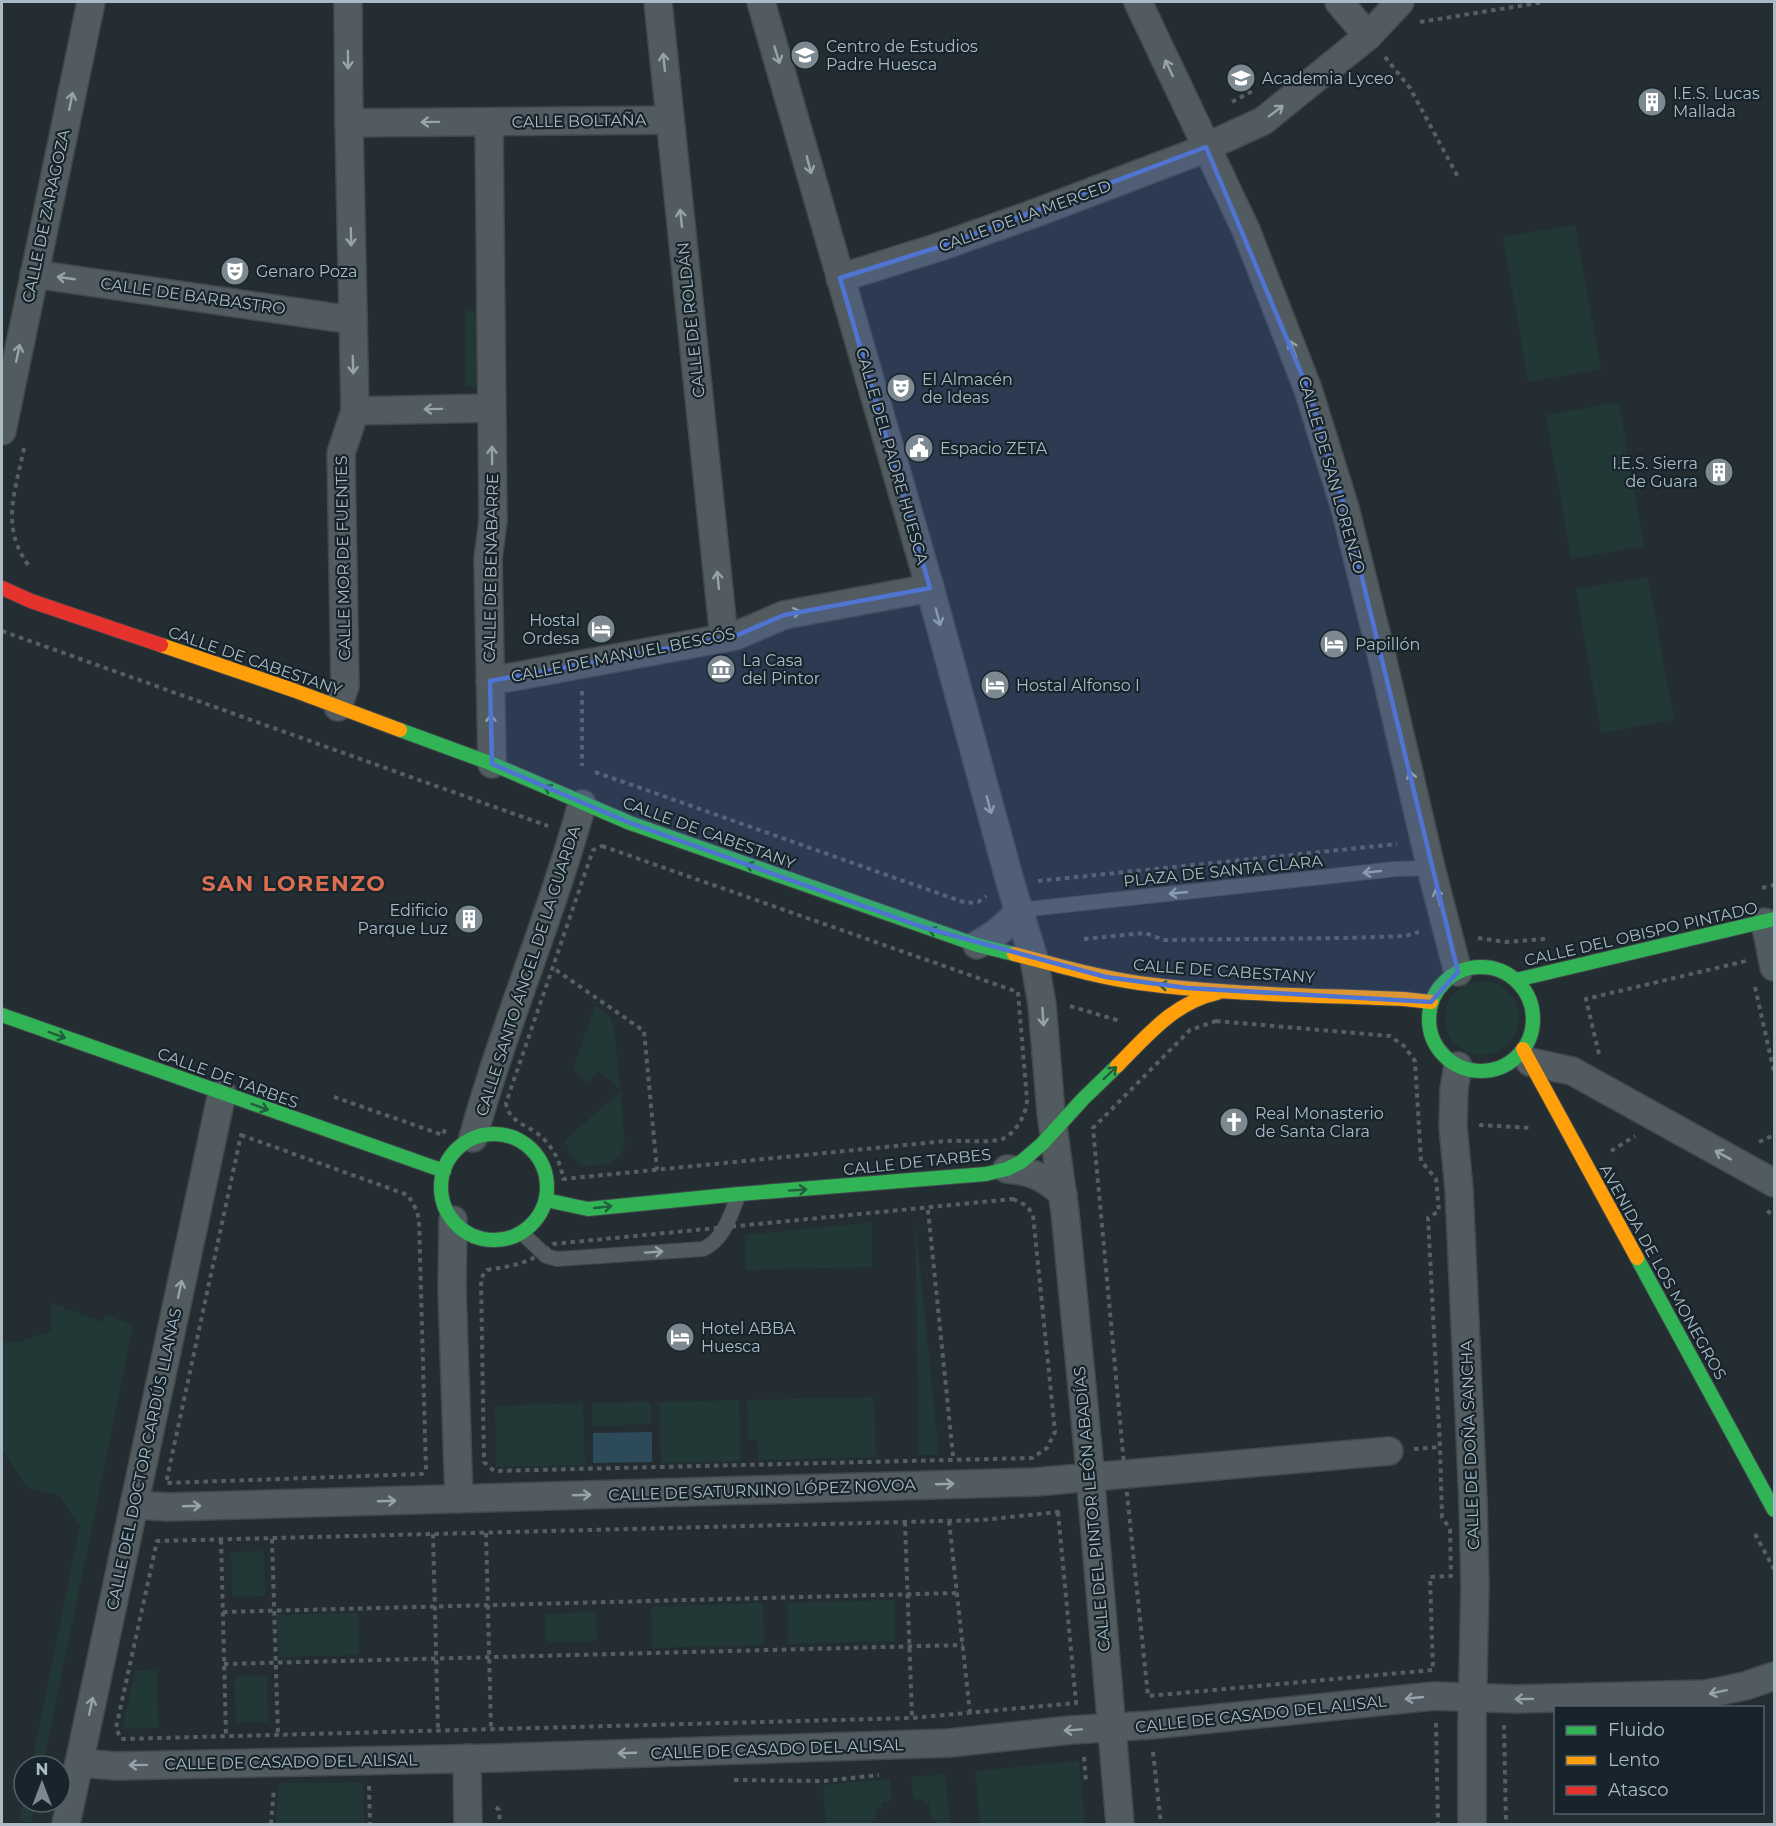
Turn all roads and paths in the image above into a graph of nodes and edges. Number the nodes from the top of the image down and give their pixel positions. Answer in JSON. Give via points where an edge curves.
{"nodes":[{"id":1,"x":91,"y":2,"type":"edge"},
{"id":2,"x":348,"y":2,"type":"edge"},
{"id":3,"x":658,"y":2,"type":"edge"},
{"id":4,"x":761,"y":2,"type":"edge"},
{"id":5,"x":1138,"y":2,"type":"edge"},
{"id":6,"x":1339,"y":2,"type":"edge"},
{"id":7,"x":1400,"y":2,"type":"edge"},
{"id":8,"x":1544,"y":2,"type":"edge"},
{"id":9,"x":1416,"y":25,"type":"dead end"},
{"id":10,"x":1368,"y":36,"type":"junction"},
{"id":11,"x":1264,"y":84,"type":"dead end"},
{"id":12,"x":1222,"y":107,"type":"dead end"},
{"id":13,"x":670,"y":120,"type":"junction"},
{"id":14,"x":489,"y":122,"type":"junction"},
{"id":15,"x":349,"y":123,"type":"junction"},
{"id":16,"x":1206,"y":147,"type":"junction"},
{"id":17,"x":1458,"y":177,"type":"dead end"},
{"id":18,"x":34,"y":274,"type":"junction"},
{"id":19,"x":840,"y":278,"type":"junction"},
{"id":20,"x":352,"y":320,"type":"junction"},
{"id":21,"x":492,"y":408,"type":"junction"},
{"id":22,"x":355,"y":411,"type":"junction"},
{"id":23,"x":14,"y":436,"type":"edge"},
{"id":24,"x":34,"y":571,"type":"dead end"},
{"id":25,"x":2,"y":588,"type":"edge"},
{"id":26,"x":930,"y":588,"type":"junction"},
{"id":27,"x":2,"y":631,"type":"edge"},
{"id":28,"x":724,"y":638,"type":"junction"},
{"id":29,"x":490,"y":681,"type":"junction"},
{"id":30,"x":582,"y":684,"type":"dead end"},
{"id":31,"x":338,"y":707,"type":"junction"},
{"id":32,"x":492,"y":764,"type":"junction"},
{"id":33,"x":582,"y":766,"type":"dead end"},
{"id":34,"x":595,"y":772,"type":"dead end"},
{"id":35,"x":582,"y":804,"type":"junction"},
{"id":36,"x":548,"y":833,"type":"dead end"},
{"id":37,"x":1401,"y":843,"type":"dead end"},
{"id":38,"x":1431,"y":868,"type":"junction"},
{"id":39,"x":1028,"y":883,"type":"dead end"},
{"id":40,"x":1774,"y":885,"type":"edge"},
{"id":41,"x":990,"y":888,"type":"dead end"},
{"id":42,"x":1752,"y":890,"type":"dead end"},
{"id":43,"x":1020,"y":910,"type":"junction"},
{"id":44,"x":1769,"y":920,"type":"edge"},
{"id":45,"x":1423,"y":932,"type":"dead end"},
{"id":46,"x":1472,"y":937,"type":"dead end"},
{"id":47,"x":1077,"y":939,"type":"dead end"},
{"id":48,"x":1548,"y":939,"type":"dead end"},
{"id":49,"x":977,"y":945,"type":"junction"},
{"id":50,"x":1034,"y":959,"type":"junction"},
{"id":51,"x":552,"y":969,"type":"junction"},
{"id":52,"x":1759,"y":970,"type":"edge"},
{"id":53,"x":1458,"y":972,"type":"junction"},
{"id":54,"x":1516,"y":980,"type":"junction"},
{"id":55,"x":1226,"y":991,"type":"junction"},
{"id":56,"x":1431,"y":1002,"type":"junction"},
{"id":57,"x":1060,"y":1003,"type":"dead end"},
{"id":58,"x":2,"y":1015,"type":"edge"},
{"id":59,"x":1124,"y":1022,"type":"dead end"},
{"id":60,"x":1527,"y":1055,"type":"junction"},
{"id":61,"x":1600,"y":1061,"type":"dead end"},
{"id":62,"x":1458,"y":1066,"type":"junction"},
{"id":63,"x":1774,"y":1072,"type":"edge"},
{"id":64,"x":1049,"y":1090,"type":"junction"},
{"id":65,"x":222,"y":1093,"type":"junction"},
{"id":66,"x":324,"y":1093,"type":"dead end"},
{"id":67,"x":1083,"y":1099,"type":"junction"},
{"id":68,"x":446,"y":1125,"type":"dead end"},
{"id":69,"x":1481,"y":1125,"type":"dead end"},
{"id":70,"x":1054,"y":1130,"type":"junction"},
{"id":71,"x":1774,"y":1135,"type":"edge"},
{"id":72,"x":1635,"y":1136,"type":"dead end"},
{"id":73,"x":1481,"y":1137,"type":"dead end"},
{"id":74,"x":473,"y":1138,"type":"junction"},
{"id":75,"x":1753,"y":1143,"type":"dead end"},
{"id":76,"x":1610,"y":1151,"type":"dead end"},
{"id":77,"x":1007,"y":1169,"type":"junction"},
{"id":78,"x":657,"y":1170,"type":"junction"},
{"id":79,"x":444,"y":1171,"type":"junction"},
{"id":80,"x":1774,"y":1183,"type":"edge"},
{"id":81,"x":739,"y":1194,"type":"junction"},
{"id":82,"x":1063,"y":1194,"type":"junction"},
{"id":83,"x":546,"y":1200,"type":"junction"},
{"id":84,"x":928,"y":1208,"type":"junction"},
{"id":85,"x":453,"y":1220,"type":"junction"},
{"id":86,"x":725,"y":1227,"type":"junction"},
{"id":87,"x":522,"y":1233,"type":"junction"},
{"id":88,"x":543,"y":1253,"type":"junction"},
{"id":89,"x":1389,"y":1451,"type":"dead end"},
{"id":90,"x":953,"y":1460,"type":"junction"},
{"id":91,"x":1125,"y":1475,"type":"junction"},
{"id":92,"x":418,"y":1476,"type":"joint"},
{"id":93,"x":1090,"y":1478,"type":"junction"},
{"id":94,"x":459,"y":1499,"type":"junction"},
{"id":95,"x":134,"y":1505,"type":"junction"},
{"id":96,"x":1774,"y":1510,"type":"edge"},
{"id":97,"x":949,"y":1521,"type":"junction"},
{"id":98,"x":905,"y":1522,"type":"junction"},
{"id":99,"x":486,"y":1533,"type":"junction"},
{"id":100,"x":433,"y":1534,"type":"junction"},
{"id":101,"x":272,"y":1539,"type":"junction"},
{"id":102,"x":221,"y":1540,"type":"junction"},
{"id":103,"x":957,"y":1593,"type":"junction"},
{"id":104,"x":908,"y":1594,"type":"junction"},
{"id":105,"x":488,"y":1605,"type":"junction"},
{"id":106,"x":435,"y":1606,"type":"junction"},
{"id":107,"x":274,"y":1611,"type":"junction"},
{"id":108,"x":223,"y":1612,"type":"junction"},
{"id":109,"x":963,"y":1645,"type":"junction"},
{"id":110,"x":910,"y":1646,"type":"junction"},
{"id":111,"x":489,"y":1657,"type":"junction"},
{"id":112,"x":436,"y":1659,"type":"junction"},
{"id":113,"x":275,"y":1663,"type":"junction"},
{"id":114,"x":224,"y":1664,"type":"junction"},
{"id":115,"x":1774,"y":1676,"type":"edge"},
{"id":116,"x":1472,"y":1698,"type":"junction"},
{"id":117,"x":970,"y":1713,"type":"junction"},
{"id":118,"x":912,"y":1718,"type":"junction"},
{"id":119,"x":1436,"y":1718,"type":"dead end"},
{"id":120,"x":1504,"y":1720,"type":"dead end"},
{"id":121,"x":1111,"y":1728,"type":"junction"},
{"id":122,"x":491,"y":1730,"type":"junction"},
{"id":123,"x":438,"y":1731,"type":"junction"},
{"id":124,"x":278,"y":1735,"type":"junction"},
{"id":125,"x":226,"y":1737,"type":"junction"},
{"id":126,"x":1153,"y":1749,"type":"dead end"},
{"id":127,"x":467,"y":1758,"type":"junction"},
{"id":128,"x":79,"y":1763,"type":"junction"},
{"id":129,"x":275,"y":1782,"type":"dead end"},
{"id":130,"x":369,"y":1782,"type":"dead end"},
{"id":131,"x":66,"y":1824,"type":"edge"},
{"id":132,"x":271,"y":1824,"type":"edge"},
{"id":133,"x":370,"y":1824,"type":"edge"},
{"id":134,"x":468,"y":1824,"type":"edge"},
{"id":135,"x":1120,"y":1824,"type":"edge"},
{"id":136,"x":1161,"y":1824,"type":"edge"},
{"id":137,"x":1438,"y":1824,"type":"edge"},
{"id":138,"x":1472,"y":1824,"type":"edge"},
{"id":139,"x":1506,"y":1824,"type":"edge"}],
"edges":[{"from":18,"to":1,"type":"street","name":"CALLE DE ZARAGOZA","one_way":true},
{"from":2,"to":15,"type":"street","one_way":true},
{"from":13,"to":3,"type":"street","name":"CALLE DE ROLDÁN","one_way":true},
{"from":4,"to":19,"type":"street","name":"CALLE DEL PADRE HUESCA","one_way":true},
{"from":16,"to":5,"type":"street","name":"CALLE DE SAN LORENZO","one_way":true},
{"from":6,"to":10,"type":"street"},
{"from":7,"to":10,"type":"street","name":"CALLE DE LA MERCED"},
{"from":8,"to":9,"type":"path"},
{"from":16,"to":10,"type":"street","name":"CALLE DE LA MERCED","one_way":true,"via":[[1263,121]]},
{"from":10,"to":17,"type":"path","via":[[1410,88]]},
{"from":11,"to":12,"type":"path"},
{"from":13,"to":14,"type":"street","name":"CALLE BOLTAÑA"},
{"from":28,"to":13,"type":"street","name":"CALLE DE ROLDÁN","one_way":true},
{"from":14,"to":15,"type":"street","name":"CALLE BOLTAÑA","one_way":true},
{"from":14,"to":21,"type":"street","name":"CALLE DE BENABARRE"},
{"from":15,"to":20,"type":"street","one_way":true},
{"from":16,"to":19,"type":"street","name":"CALLE DE LA MERCED","via":[[942,246]]},
{"from":38,"to":16,"type":"street","name":"CALLE DE SAN LORENZO","one_way":true,"via":[[1345,508],[1308,389],[1246,230]]},
{"from":20,"to":18,"type":"street","name":"CALLE DE BARBASTRO","one_way":true},
{"from":23,"to":18,"type":"street","name":"CALLE DE ZARAGOZA","one_way":true},
{"from":19,"to":26,"type":"street","name":"CALLE DEL PADRE HUESCA"},
{"from":20,"to":22,"type":"street","one_way":true},
{"from":21,"to":22,"type":"street","one_way":true},
{"from":29,"to":21,"type":"street","name":"CALLE DE BENABARRE","one_way":true},
{"from":22,"to":31,"type":"street","name":"CALLE MOR DE FUENTES","via":[[341,453],[345,686]]},
{"from":23,"to":24,"type":"path","via":[[9,521],[15,546]]},
{"from":25,"to":31,"type":"street","name":"CALLE DE CABESTANY"},
{"from":28,"to":26,"type":"street","name":"CALLE DE MANUEL BESCÓS","one_way":true,"via":[[784,615]]},
{"from":26,"to":43,"type":"street","name":"CALLE DEL PADRE HUESCA","one_way":true},
{"from":27,"to":36,"type":"path","via":[[550,826]]},
{"from":28,"to":29,"type":"street","name":"CALLE DE MANUEL BESCÓS"},
{"from":32,"to":29,"type":"street","name":"CALLE DE BENABARRE","one_way":true},
{"from":30,"to":33,"type":"path"},
{"from":31,"to":32,"type":"street","name":"CALLE DE CABESTANY"},
{"from":35,"to":32,"type":"street","name":"CALLE DE CABESTANY","one_way":true},
{"from":34,"to":41,"type":"path","via":[[966,903],[978,902]]},
{"from":49,"to":35,"type":"street","name":"CALLE DE CABESTANY","one_way":true},
{"from":35,"to":74,"type":"street","name":"CALLE SANTO ÁNGEL DE LA GUARDA"},
{"from":37,"to":39,"type":"path"},
{"from":38,"to":43,"type":"lane","name":"PLAZA DE SANTA CLARA","one_way":true},
{"from":53,"to":38,"type":"street","name":"CALLE DE SAN LORENZO","one_way":true},
{"from":40,"to":42,"type":"path"},
{"from":43,"to":49,"type":"street","via":[[994,936]]},
{"from":43,"to":50,"type":"street","name":"CALLE DEL PADRE HUESCA"},
{"from":44,"to":52,"type":"street"},
{"from":44,"to":54,"type":"street","name":"CALLE DEL OBISPO PINTADO"},
{"from":45,"to":47,"type":"path","via":[[1344,938],[1164,940],[1145,933]]},
{"from":46,"to":48,"type":"path","via":[[1506,942]]},
{"from":49,"to":50,"type":"street","name":"CALLE DE CABESTANY"},
{"from":55,"to":50,"type":"street","name":"CALLE DE CABESTANY","one_way":true,"via":[[1140,983]]},
{"from":50,"to":64,"type":"street","name":"CALLE DEL PINTOR LEÓN ABADÍAS","one_way":true},
{"from":51,"to":78,"type":"path","via":[[644,1031]]},
{"from":51,"to":78,"type":"path","via":[[506,1103],[509,1113],[546,1141],[559,1162],[563,1179]]},
{"from":51,"to":78,"type":"path","via":[[593,850],[602,846],[1018,992],[1027,1108],[1018,1125],[1000,1140],[946,1141]]},
{"from":52,"to":61,"type":"path","via":[[1586,999]]},
{"from":52,"to":63,"type":"path"},
{"from":53,"to":54,"type":"street","via":[[1488,967]]},
{"from":53,"to":56,"type":"street","via":[[1446,980]]},
{"from":54,"to":60,"type":"street","via":[[1531,1006],[1533,1021]]},
{"from":55,"to":56,"type":"street","name":"CALLE DE CABESTANY"},
{"from":67,"to":55,"type":"street","name":"CALLE DE TARBES","one_way":true,"via":[[1183,1005]]},
{"from":56,"to":62,"type":"street","via":[[1430,1032],[1445,1058]]},
{"from":57,"to":59,"type":"path"},
{"from":58,"to":65,"type":"street","name":"CALLE DE TARBES","one_way":true},
{"from":60,"to":62,"type":"street","via":[[1482,1071]]},
{"from":80,"to":60,"type":"street","one_way":true,"via":[[1572,1071]]},
{"from":60,"to":96,"type":"street","name":"AVENIDA DE LOS MONEGROS"},
{"from":62,"to":116,"type":"street","name":"CALLE DE DOÑA SANCHA","via":[[1453,1127],[1473,1500]]},
{"from":64,"to":67,"type":"street","via":[[1066,1098]]},
{"from":64,"to":70,"type":"street","name":"CALLE DEL PINTOR LEÓN ABADÍAS"},
{"from":65,"to":79,"type":"street","name":"CALLE DE TARBES","one_way":true},
{"from":95,"to":65,"type":"street","name":"CALLE DEL DOCTOR CARDÚS LLANAS","one_way":true},
{"from":66,"to":68,"type":"path","via":[[443,1135]]},
{"from":67,"to":70,"type":"street","name":"CALLE DE TARBES"},
{"from":69,"to":73,"type":"path"},
{"from":70,"to":77,"type":"street","name":"CALLE DE TARBES","via":[[1032,1153]]},
{"from":70,"to":82,"type":"street","name":"CALLE DEL PINTOR LEÓN ABADÍAS"},
{"from":71,"to":75,"type":"path"},
{"from":72,"to":76,"type":"path"},
{"from":74,"to":79,"type":"street","via":[[455,1151]]},
{"from":74,"to":83,"type":"street","via":[[502,1135],[529,1147],[545,1171]]},
{"from":81,"to":77,"type":"street","name":"CALLE DE TARBES","one_way":true,"via":[[986,1174]]},
{"from":77,"to":82,"type":"street","via":[[1038,1174]]},
{"from":79,"to":85,"type":"street","via":[[441,1191]]},
{"from":83,"to":81,"type":"street","name":"CALLE DE TARBES","one_way":true,"via":[[588,1209]]},
{"from":81,"to":86,"type":"lane"},
{"from":82,"to":93,"type":"street","name":"CALLE DEL PINTOR LEÓN ABADÍAS"},
{"from":83,"to":87,"type":"street","via":[[537,1218]]},
{"from":84,"to":86,"type":"path"},
{"from":84,"to":90,"type":"path"},
{"from":84,"to":90,"type":"path","via":[[1013,1199],[1023,1203],[1033,1215],[1055,1432],[1047,1448],[1032,1458]]},
{"from":85,"to":87,"type":"street","via":[[464,1231],[493,1240]]},
{"from":85,"to":94,"type":"street"},
{"from":86,"to":88,"type":"path","via":[[553,1244]]},
{"from":88,"to":86,"type":"lane","one_way":true,"via":[[557,1259],[703,1249],[720,1237]]},
{"from":87,"to":88,"type":"lane"},
{"from":88,"to":90,"type":"path","via":[[520,1264],[487,1270],[481,1278],[484,1462],[491,1470]]},
{"from":89,"to":91,"type":"street","name":"CALLE DE SATURNINO LÓPEZ NOVOA"},
{"from":91,"to":91,"type":"path","via":[[1149,1696],[1433,1670],[1430,1577],[1451,1576],[1450,1529],[1442,1517],[1428,1218],[1439,1211],[1436,1179],[1421,1161],[1415,1061],[1398,1040],[1390,1036],[1207,1023],[1190,1030],[1093,1128]]},
{"from":91,"to":93,"type":"street","name":"CALLE DE SATURNINO LÓPEZ NOVOA"},
{"from":92,"to":92,"type":"path","via":[[426,1470],[419,1220],[414,1202],[408,1195],[240,1135],[166,1483]]},
{"from":94,"to":93,"type":"street","name":"CALLE DE SATURNINO LÓPEZ NOVOA","one_way":true},
{"from":93,"to":121,"type":"street","name":"CALLE DEL PINTOR LEÓN ABADÍAS"},
{"from":95,"to":94,"type":"street","name":"CALLE DE SATURNINO LÓPEZ NOVOA","one_way":true},
{"from":128,"to":95,"type":"street","name":"CALLE DEL DOCTOR CARDÚS LLANAS","one_way":true},
{"from":97,"to":98,"type":"path"},
{"from":97,"to":103,"type":"path"},
{"from":97,"to":117,"type":"path","via":[[1058,1512],[1076,1703]]},
{"from":98,"to":99,"type":"path"},
{"from":98,"to":104,"type":"path"},
{"from":99,"to":100,"type":"path"},
{"from":99,"to":105,"type":"path"},
{"from":100,"to":101,"type":"path"},
{"from":100,"to":106,"type":"path"},
{"from":101,"to":102,"type":"path"},
{"from":101,"to":107,"type":"path"},
{"from":102,"to":108,"type":"path"},
{"from":102,"to":125,"type":"path","via":[[157,1541],[116,1728],[121,1739]]},
{"from":103,"to":104,"type":"path"},
{"from":103,"to":109,"type":"path"},
{"from":104,"to":105,"type":"path"},
{"from":104,"to":110,"type":"path"},
{"from":105,"to":106,"type":"path"},
{"from":105,"to":111,"type":"path"},
{"from":106,"to":107,"type":"path"},
{"from":106,"to":112,"type":"path"},
{"from":107,"to":108,"type":"path"},
{"from":107,"to":113,"type":"path"},
{"from":108,"to":114,"type":"path"},
{"from":109,"to":110,"type":"path"},
{"from":109,"to":117,"type":"path"},
{"from":110,"to":111,"type":"path"},
{"from":110,"to":118,"type":"path"},
{"from":111,"to":112,"type":"path"},
{"from":111,"to":122,"type":"path"},
{"from":112,"to":113,"type":"path"},
{"from":112,"to":123,"type":"path"},
{"from":113,"to":114,"type":"path"},
{"from":113,"to":124,"type":"path"},
{"from":114,"to":125,"type":"path"},
{"from":115,"to":116,"type":"street","name":"CALLE DE CASADO DEL ALISAL","one_way":true,"via":[[1706,1694]]},
{"from":116,"to":121,"type":"street","name":"CALLE DE CASADO DEL ALISAL","one_way":true,"via":[[1434,1696]]},
{"from":116,"to":138,"type":"street","name":"CALLE DE DOÑA SANCHA"},
{"from":117,"to":118,"type":"path"},
{"from":118,"to":122,"type":"path"},
{"from":119,"to":137,"type":"path"},
{"from":120,"to":139,"type":"path"},
{"from":121,"to":127,"type":"street","name":"CALLE DE CASADO DEL ALISAL","one_way":true,"via":[[949,1743]]},
{"from":121,"to":135,"type":"street","name":"CALLE DEL PINTOR LEÓN ABADÍAS"},
{"from":122,"to":123,"type":"path"},
{"from":123,"to":124,"type":"path"},
{"from":124,"to":125,"type":"path"},
{"from":126,"to":136,"type":"path"},
{"from":127,"to":128,"type":"street","name":"CALLE DE CASADO DEL ALISAL","one_way":true,"via":[[116,1766]]},
{"from":127,"to":134,"type":"street"},
{"from":128,"to":131,"type":"street","name":"CALLE DEL DOCTOR CARDÚS LLANAS"},
{"from":129,"to":132,"type":"path"},
{"from":130,"to":133,"type":"path"}]}
